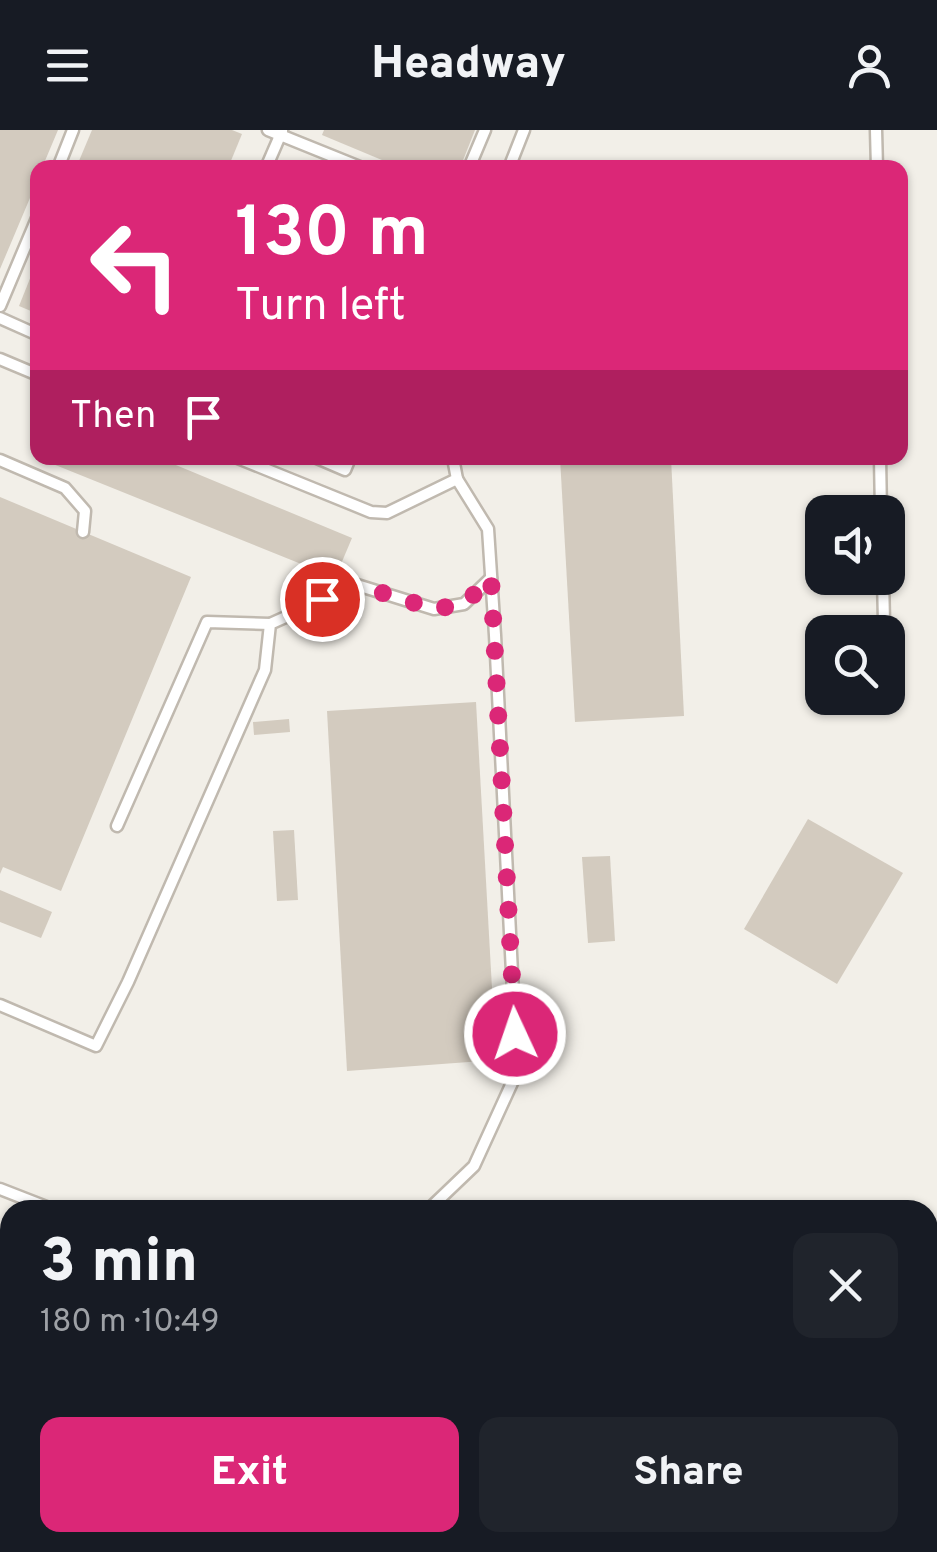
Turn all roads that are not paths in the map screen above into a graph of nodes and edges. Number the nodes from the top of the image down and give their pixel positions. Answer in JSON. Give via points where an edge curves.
{"nodes":[{"id":1,"x":73,"y":130,"type":"edge"},
{"id":2,"x":268,"y":130,"type":"edge"},
{"id":3,"x":485,"y":130,"type":"edge"},
{"id":4,"x":524,"y":130,"type":"edge"},
{"id":5,"x":876,"y":130,"type":"edge"},
{"id":6,"x":281,"y":132,"type":"edge"},
{"id":7,"x":61,"y":160,"type":"edge"},
{"id":8,"x":269,"y":160,"type":"edge"},
{"id":9,"x":344,"y":160,"type":"edge"},
{"id":10,"x":473,"y":160,"type":"edge"},
{"id":11,"x":511,"y":160,"type":"edge"},
{"id":12,"x":876,"y":160,"type":"edge"},
{"id":13,"x":30,"y":235,"type":"edge"},
{"id":14,"x":0,"y":306,"type":"edge"},
{"id":15,"x":0,"y":318,"type":"edge"},
{"id":16,"x":30,"y":331,"type":"edge"},
{"id":17,"x":0,"y":360,"type":"edge"},
{"id":18,"x":30,"y":372,"type":"edge"},
{"id":19,"x":0,"y":460,"type":"edge"},
{"id":20,"x":255,"y":465,"type":"edge"},
{"id":21,"x":454,"y":465,"type":"edge"},
{"id":22,"x":880,"y":465,"type":"edge"},
{"id":23,"x":457,"y":479,"type":"junction"},
{"id":24,"x":881,"y":495,"type":"edge"},
{"id":25,"x":84,"y":532,"type":"dead end"},
{"id":26,"x":491,"y":578,"type":"junction"},
{"id":27,"x":270,"y":624,"type":"junction"},
{"id":28,"x":117,"y":826,"type":"dead end"},
{"id":29,"x":0,"y":1004,"type":"edge"},
{"id":30,"x":0,"y":1189,"type":"edge"},
{"id":31,"x":28,"y":1200,"type":"edge"},
{"id":32,"x":438,"y":1200,"type":"edge"}],
"edges":[{"from":1,"to":7,"type":"lane"},
{"from":2,"to":6,"type":"lane"},
{"from":3,"to":10,"type":"lane"},
{"from":4,"to":11,"type":"lane"},
{"from":5,"to":12,"type":"lane"},
{"from":6,"to":8,"type":"lane"},
{"from":6,"to":9,"type":"lane"},
{"from":13,"to":14,"type":"lane"},
{"from":15,"to":16,"type":"lane"},
{"from":17,"to":18,"type":"lane"},
{"from":19,"to":25,"type":"lane","via":[[65,488],[85,511]]},
{"from":20,"to":23,"type":"lane","via":[[387,514]]},
{"from":21,"to":23,"type":"lane"},
{"from":22,"to":24,"type":"lane"},
{"from":23,"to":26,"type":"lane","via":[[488,529]]},
{"from":26,"to":27,"type":"lane","via":[[464,604],[434,609],[357,585]]},
{"from":26,"to":32,"type":"lane","via":[[516,1072],[474,1166]]},
{"from":27,"to":28,"type":"lane","via":[[206,622]]},
{"from":27,"to":29,"type":"lane","via":[[265,670],[96,1046]]},
{"from":30,"to":31,"type":"lane"}]}
